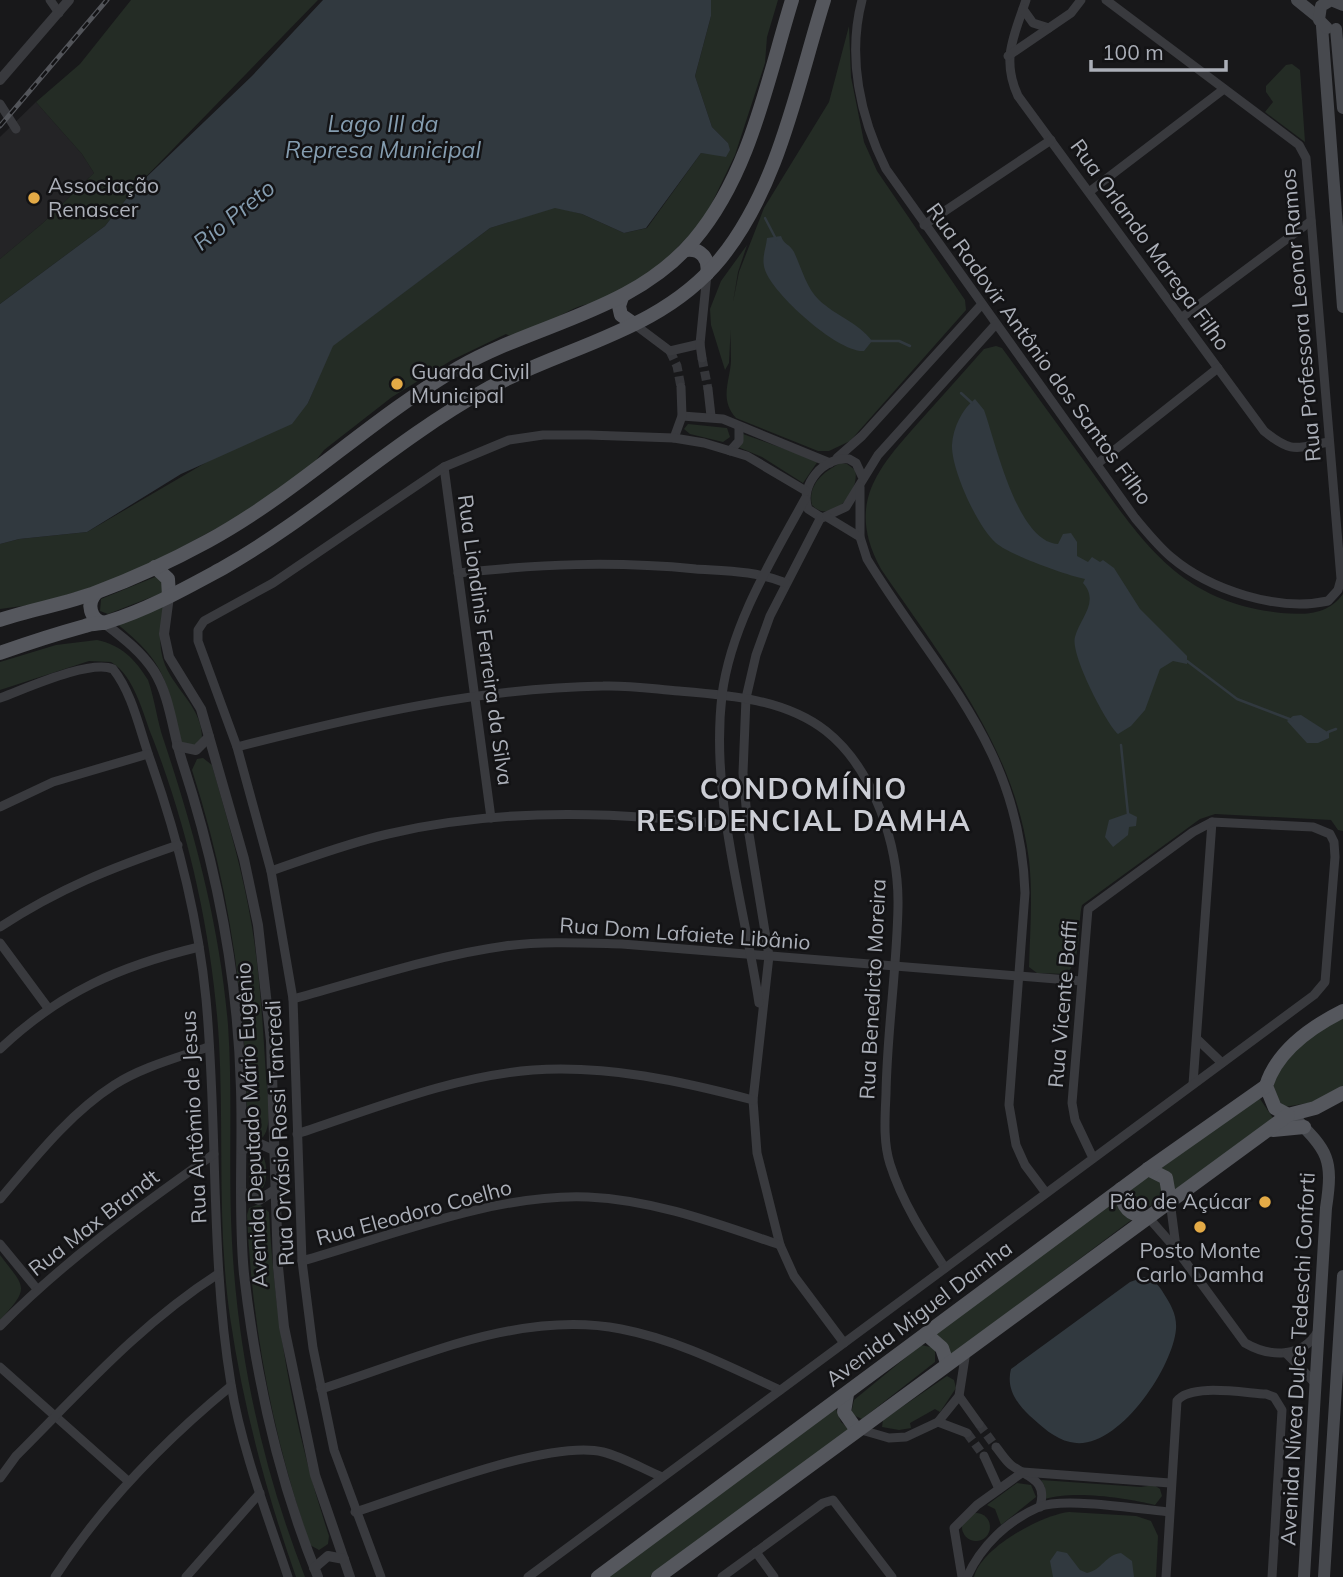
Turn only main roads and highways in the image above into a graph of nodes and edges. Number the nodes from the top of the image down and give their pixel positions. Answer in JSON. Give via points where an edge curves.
{"nodes":[{"id":1,"x":792,"y":0,"type":"edge"},
{"id":2,"x":824,"y":0,"type":"edge"},
{"id":3,"x":1297,"y":0,"type":"edge"},
{"id":4,"x":1331,"y":1,"type":"edge"},
{"id":5,"x":1320,"y":21,"type":"junction"},
{"id":6,"x":1340,"y":29,"type":"edge"},
{"id":7,"x":1342,"y":68,"type":"edge"},
{"id":8,"x":1343,"y":108,"type":"edge"},
{"id":9,"x":685,"y":250,"type":"junction"},
{"id":10,"x":706,"y":274,"type":"junction"},
{"id":11,"x":622,"y":297,"type":"junction"},
{"id":12,"x":1343,"y":307,"type":"edge"},
{"id":13,"x":634,"y":324,"type":"junction"},
{"id":14,"x":155,"y":567,"type":"junction"},
{"id":15,"x":96,"y":593,"type":"junction"},
{"id":16,"x":169,"y":596,"type":"junction"},
{"id":17,"x":0,"y":620,"type":"edge"},
{"id":18,"x":104,"y":623,"type":"junction"},
{"id":19,"x":0,"y":653,"type":"edge"},
{"id":20,"x":1342,"y":1010,"type":"edge"},
{"id":21,"x":1266,"y":1086,"type":"junction"},
{"id":22,"x":1343,"y":1093,"type":"edge"},
{"id":23,"x":1290,"y":1115,"type":"junction"},
{"id":24,"x":1304,"y":1127,"type":"junction"},
{"id":25,"x":1268,"y":1130,"type":"junction"},
{"id":26,"x":1148,"y":1168,"type":"junction"},
{"id":27,"x":1121,"y":1189,"type":"junction"},
{"id":28,"x":1170,"y":1201,"type":"junction"},
{"id":29,"x":1148,"y":1217,"type":"junction"},
{"id":30,"x":1343,"y":1276,"type":"edge"},
{"id":31,"x":926,"y":1334,"type":"junction"},
{"id":32,"x":947,"y":1363,"type":"junction"},
{"id":33,"x":847,"y":1394,"type":"junction"},
{"id":34,"x":856,"y":1429,"type":"junction"},
{"id":35,"x":598,"y":1577,"type":"edge"},
{"id":36,"x":658,"y":1577,"type":"edge"},
{"id":37,"x":1304,"y":1577,"type":"edge"},
{"id":38,"x":1324,"y":1577,"type":"edge"}],
"edges":[{"from":1,"to":9,"type":"main road","via":[[740,162],[712,217]]},
{"from":2,"to":10,"type":"main road","via":[[766,179],[737,235]]},
{"from":3,"to":5,"type":"main road"},
{"from":4,"to":5,"type":"main road"},
{"from":5,"to":6,"type":"main road"},
{"from":5,"to":12,"type":"main road"},
{"from":6,"to":7,"type":"main road"},
{"from":7,"to":8,"type":"main road"},
{"from":9,"to":10,"type":"main road","via":[[704,255]]},
{"from":9,"to":11,"type":"main road","via":[[659,276]]},
{"from":10,"to":13,"type":"main road"},
{"from":11,"to":13,"type":"main road","via":[[621,315]]},
{"from":11,"to":14,"type":"main road","via":[[459,368],[270,503]]},
{"from":13,"to":16,"type":"main road","via":[[519,373],[449,411],[282,531]]},
{"from":14,"to":15,"type":"main road"},
{"from":14,"to":16,"type":"main road","via":[[168,579]]},
{"from":15,"to":17,"type":"main road"},
{"from":15,"to":18,"type":"main road","via":[[91,611]]},
{"from":16,"to":18,"type":"main road"},
{"from":18,"to":19,"type":"main road"},
{"from":20,"to":21,"type":"main road","via":[[1291,1046]]},
{"from":21,"to":23,"type":"main road","via":[[1275,1108]]},
{"from":21,"to":26,"type":"main road","name":"Avenida Miguel Damha"},
{"from":22,"to":23,"type":"main road"},
{"from":23,"to":24,"type":"main road","name":"Avenida Nívea Dulce Tedeschi Conforti"},
{"from":23,"to":25,"type":"main road"},
{"from":24,"to":25,"type":"main road"},
{"from":24,"to":37,"type":"main road","name":"Avenida Nívea Dulce Tedeschi Conforti","via":[[1323,1150],[1331,1175]]},
{"from":25,"to":28,"type":"main road"},
{"from":26,"to":27,"type":"main road","name":"Avenida Miguel Damha"},
{"from":26,"to":28,"type":"main road","via":[[1167,1178]]},
{"from":27,"to":29,"type":"main road","via":[[1129,1211]]},
{"from":27,"to":31,"type":"main road","name":"Avenida Miguel Damha"},
{"from":28,"to":29,"type":"main road"},
{"from":29,"to":32,"type":"main road"},
{"from":30,"to":38,"type":"main road","name":"Avenida Nívea Dulce Tedeschi Conforti"},
{"from":31,"to":32,"type":"main road","via":[[943,1348]]},
{"from":31,"to":33,"type":"main road","name":"Avenida Miguel Damha"},
{"from":32,"to":34,"type":"main road"},
{"from":33,"to":34,"type":"main road","via":[[844,1412]]},
{"from":33,"to":35,"type":"main road","name":"Avenida Miguel Damha"},
{"from":34,"to":36,"type":"main road"}]}
